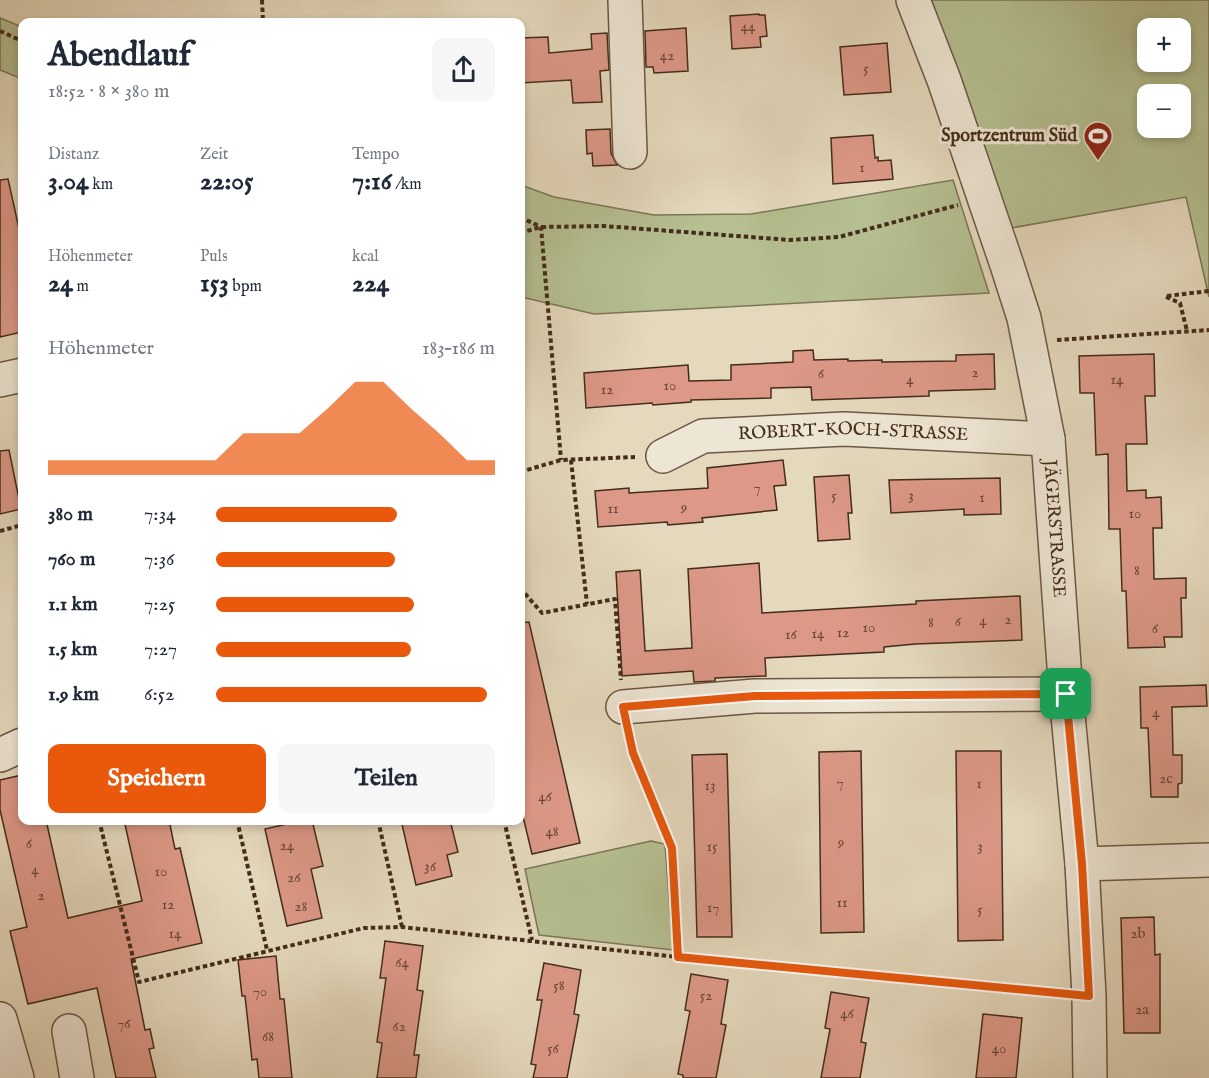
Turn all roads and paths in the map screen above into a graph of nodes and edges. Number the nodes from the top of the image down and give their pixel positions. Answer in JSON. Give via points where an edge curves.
{"nodes":[{"id":1,"x":261,"y":0,"type":"edge"},
{"id":2,"x":625,"y":0,"type":"edge"},
{"id":3,"x":913,"y":0,"type":"edge"},
{"id":4,"x":263,"y":18,"type":"edge"},
{"id":5,"x":0,"y":31,"type":"edge"},
{"id":6,"x":18,"y":39,"type":"edge"},
{"id":7,"x":630,"y":152,"type":"dead end"},
{"id":8,"x":985,"y":198,"type":"junction"},
{"id":9,"x":525,"y":219,"type":"edge"},
{"id":10,"x":541,"y":227,"type":"junction"},
{"id":11,"x":525,"y":232,"type":"edge"},
{"id":12,"x":1209,"y":291,"type":"edge"},
{"id":13,"x":1209,"y":330,"type":"edge"},
{"id":14,"x":1187,"y":332,"type":"junction"},
{"id":15,"x":1029,"y":342,"type":"junction"},
{"id":16,"x":18,"y":376,"type":"edge"},
{"id":17,"x":0,"y":380,"type":"edge"},
{"id":18,"x":1048,"y":439,"type":"junction"},
{"id":19,"x":663,"y":456,"type":"joint"},
{"id":20,"x":561,"y":460,"type":"junction"},
{"id":21,"x":571,"y":460,"type":"junction"},
{"id":22,"x":525,"y":471,"type":"edge"},
{"id":23,"x":18,"y":526,"type":"edge"},
{"id":24,"x":0,"y":531,"type":"edge"},
{"id":25,"x":525,"y":594,"type":"edge"},
{"id":26,"x":587,"y":604,"type":"junction"},
{"id":27,"x":1066,"y":694,"type":"junction"},
{"id":28,"x":623,"y":707,"type":"junction"},
{"id":29,"x":18,"y":747,"type":"edge"},
{"id":30,"x":0,"y":755,"type":"edge"},
{"id":31,"x":100,"y":825,"type":"edge"},
{"id":32,"x":238,"y":825,"type":"edge"},
{"id":33,"x":379,"y":825,"type":"edge"},
{"id":34,"x":505,"y":825,"type":"edge"},
{"id":35,"x":1209,"y":860,"type":"edge"},
{"id":36,"x":1082,"y":864,"type":"junction"},
{"id":37,"x":402,"y":927,"type":"junction"},
{"id":38,"x":532,"y":940,"type":"junction"},
{"id":39,"x":267,"y":950,"type":"junction"},
{"id":40,"x":678,"y":957,"type":"junction"},
{"id":41,"x":1089,"y":996,"type":"junction"},
{"id":42,"x":0,"y":1020,"type":"edge"},
{"id":43,"x":69,"y":1031,"type":"dead end"},
{"id":44,"x":17,"y":1078,"type":"edge"},
{"id":45,"x":77,"y":1078,"type":"edge"},
{"id":46,"x":1090,"y":1078,"type":"edge"}],
"edges":[{"from":1,"to":4,"type":"path"},
{"from":2,"to":7,"type":"street"},
{"from":3,"to":8,"type":"street","name":"JÄGERSTRASSE"},
{"from":5,"to":6,"type":"path"},
{"from":8,"to":10,"type":"path","via":[[838,237],[790,240],[604,226]]},
{"from":8,"to":15,"type":"street","name":"JÄGERSTRASSE"},
{"from":9,"to":10,"type":"path"},
{"from":10,"to":11,"type":"path"},
{"from":10,"to":20,"type":"path"},
{"from":12,"to":14,"type":"path","via":[[1166,297],[1180,303]]},
{"from":13,"to":14,"type":"path"},
{"from":14,"to":15,"type":"path"},
{"from":15,"to":18,"type":"street","name":"JÄGERSTRASSE"},
{"from":16,"to":17,"type":"street"},
{"from":18,"to":19,"type":"street","name":"ROBERT-KOCH-STRASSE","via":[[844,429],[703,436]]},
{"from":18,"to":27,"type":"street","name":"JÄGERSTRASSE"},
{"from":19,"to":21,"type":"path"},
{"from":20,"to":21,"type":"path"},
{"from":20,"to":22,"type":"path"},
{"from":21,"to":26,"type":"path"},
{"from":23,"to":24,"type":"path"},
{"from":25,"to":26,"type":"path","via":[[542,613]]},
{"from":26,"to":28,"type":"path","via":[[615,599]]},
{"from":27,"to":28,"type":"street","via":[[755,696]]},
{"from":27,"to":36,"type":"street","name":"JÄGERSTRASSE"},
{"from":28,"to":40,"type":"path","via":[[633,753],[672,848]]},
{"from":29,"to":30,"type":"street"},
{"from":31,"to":39,"type":"path","via":[[139,982]]},
{"from":32,"to":39,"type":"path"},
{"from":33,"to":37,"type":"path"},
{"from":34,"to":38,"type":"path"},
{"from":35,"to":36,"type":"street"},
{"from":36,"to":41,"type":"street","name":"JÄGERSTRASSE"},
{"from":37,"to":38,"type":"path"},
{"from":37,"to":39,"type":"path","via":[[364,928]]},
{"from":38,"to":40,"type":"path"},
{"from":40,"to":41,"type":"path"},
{"from":41,"to":46,"type":"street","name":"JÄGERSTRASSE"},
{"from":42,"to":44,"type":"street"},
{"from":43,"to":45,"type":"street"}]}
